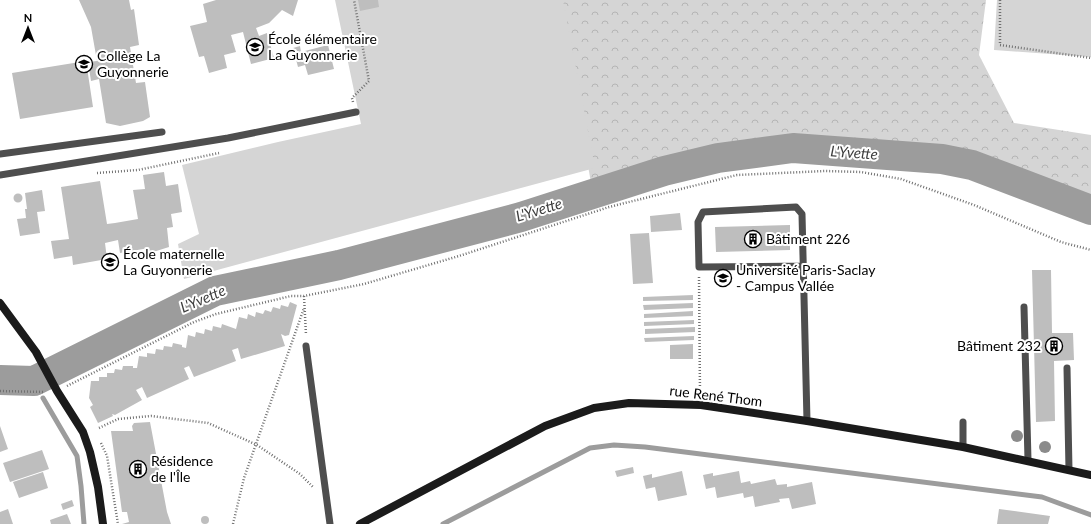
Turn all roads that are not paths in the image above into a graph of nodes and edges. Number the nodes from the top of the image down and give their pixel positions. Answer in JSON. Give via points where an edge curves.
{"nodes":[{"id":1,"x":356,"y":112,"type":"dead end"},
{"id":2,"x":162,"y":132,"type":"dead end"},
{"id":3,"x":0,"y":154,"type":"edge"},
{"id":4,"x":0,"y":175,"type":"edge"},
{"id":5,"x":804,"y":266,"type":"junction"},
{"id":6,"x":0,"y":303,"type":"edge"},
{"id":7,"x":1024,"y":308,"type":"dead end"},
{"id":8,"x":306,"y":346,"type":"road end"},
{"id":9,"x":1068,"y":368,"type":"dead end"},
{"id":10,"x":807,"y":422,"type":"junction"},
{"id":11,"x":963,"y":422,"type":"dead end"},
{"id":12,"x":963,"y":447,"type":"junction"},
{"id":13,"x":1028,"y":460,"type":"junction"},
{"id":14,"x":1069,"y":470,"type":"junction"},
{"id":15,"x":1091,"y":475,"type":"edge"},
{"id":16,"x":103,"y":524,"type":"edge"},
{"id":17,"x":330,"y":524,"type":"edge"},
{"id":18,"x":360,"y":524,"type":"edge"}],
"edges":[{"from":1,"to":4,"type":"lane","via":[[228,138]]},
{"from":2,"to":3,"type":"lane"},
{"from":5,"to":5,"type":"lane","via":[[699,267],[698,222],[703,212],[796,207],[802,214]]},
{"from":5,"to":10,"type":"lane"},
{"from":6,"to":16,"type":"main road","via":[[36,352],[83,432],[98,487]]},
{"from":7,"to":13,"type":"lane"},
{"from":8,"to":17,"type":"lane"},
{"from":9,"to":14,"type":"lane"},
{"from":10,"to":12,"type":"main road","name":"rue René Thom"},
{"from":10,"to":18,"type":"main road","name":"rue René Thom","via":[[701,405],[605,405],[545,426]]},
{"from":11,"to":12,"type":"lane"},
{"from":12,"to":13,"type":"main road","name":"rue René Thom"},
{"from":13,"to":14,"type":"main road","name":"rue René Thom"},
{"from":14,"to":15,"type":"main road","name":"rue René Thom"}]}
